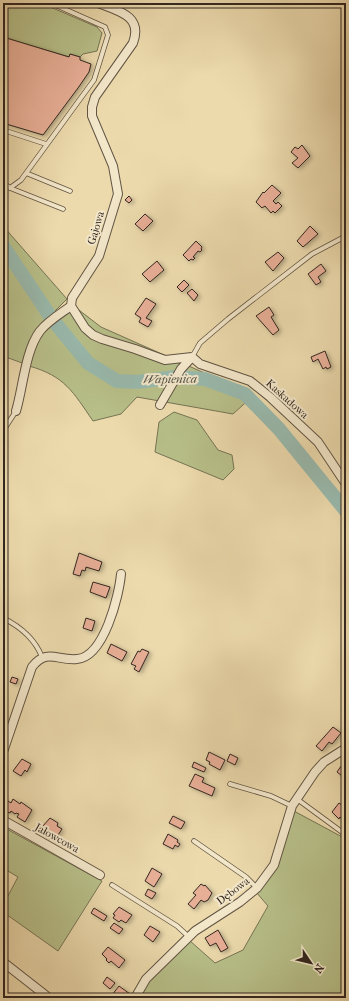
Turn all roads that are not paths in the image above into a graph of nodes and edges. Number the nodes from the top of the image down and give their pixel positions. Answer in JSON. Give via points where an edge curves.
{"nodes":[{"id":1,"x":51,"y":3,"type":"edge"},
{"id":2,"x":98,"y":3,"type":"edge"},
{"id":3,"x":3,"y":130,"type":"edge"},
{"id":4,"x":46,"y":144,"type":"junction"},
{"id":5,"x":26,"y":173,"type":"junction"},
{"id":6,"x":3,"y":183,"type":"edge"},
{"id":7,"x":10,"y":188,"type":"junction"},
{"id":8,"x":70,"y":191,"type":"dead end"},
{"id":9,"x":63,"y":210,"type":"dead end"},
{"id":10,"x":346,"y":236,"type":"edge"},
{"id":11,"x":71,"y":306,"type":"junction"},
{"id":12,"x":192,"y":357,"type":"junction"},
{"id":13,"x":160,"y":405,"type":"dead end"},
{"id":14,"x":16,"y":411,"type":"joint"},
{"id":15,"x":3,"y":431,"type":"edge"},
{"id":16,"x":346,"y":484,"type":"edge"},
{"id":17,"x":121,"y":574,"type":"dead end"},
{"id":18,"x":3,"y":618,"type":"edge"},
{"id":19,"x":42,"y":657,"type":"junction"},
{"id":20,"x":346,"y":748,"type":"edge"},
{"id":21,"x":3,"y":752,"type":"edge"},
{"id":22,"x":230,"y":784,"type":"dead end"},
{"id":23,"x":294,"y":802,"type":"junction"},
{"id":24,"x":3,"y":820,"type":"edge"},
{"id":25,"x":346,"y":835,"type":"edge"},
{"id":26,"x":194,"y":841,"type":"dead end"},
{"id":27,"x":100,"y":875,"type":"dead end"},
{"id":28,"x":112,"y":885,"type":"dead end"},
{"id":29,"x":257,"y":888,"type":"junction"},
{"id":30,"x":190,"y":937,"type":"junction"},
{"id":31,"x":3,"y":962,"type":"edge"},
{"id":32,"x":49,"y":998,"type":"edge"},
{"id":33,"x":135,"y":998,"type":"edge"}],
"edges":[{"from":1,"to":4,"type":"lane","via":[[105,27],[108,35],[94,80]]},
{"from":2,"to":11,"type":"street","name":"Gajowa","via":[[132,20],[136,26],[136,34],[133,43],[95,97],[92,107],[92,116],[118,182],[118,194],[99,256],[72,298]]},
{"from":3,"to":4,"type":"lane"},
{"from":4,"to":5,"type":"lane"},
{"from":5,"to":7,"type":"lane"},
{"from":5,"to":8,"type":"lane"},
{"from":6,"to":7,"type":"lane"},
{"from":7,"to":9,"type":"lane"},
{"from":10,"to":12,"type":"lane","via":[[312,254],[234,314],[200,343]]},
{"from":11,"to":12,"type":"street","via":[[85,328],[102,340],[135,348],[165,360]]},
{"from":11,"to":14,"type":"street","via":[[42,329],[32,346]]},
{"from":12,"to":13,"type":"street","via":[[181,369]]},
{"from":12,"to":16,"type":"street","name":"Kaskadowa","via":[[200,364],[250,381],[270,396],[318,442]]},
{"from":14,"to":15,"type":"lane"},
{"from":17,"to":19,"type":"street","via":[[119,593],[98,646],[90,654],[78,659]]},
{"from":18,"to":19,"type":"lane","via":[[24,631],[39,647]]},
{"from":19,"to":21,"type":"street","via":[[32,667]]},
{"from":20,"to":23,"type":"street","name":"Dębowa","via":[[324,762]]},
{"from":22,"to":23,"type":"lane"},
{"from":23,"to":25,"type":"lane"},
{"from":23,"to":29,"type":"street","name":"Dębowa","via":[[274,865]]},
{"from":24,"to":27,"type":"street","name":"Jałowcowa"},
{"from":26,"to":29,"type":"lane","via":[[246,877]]},
{"from":28,"to":30,"type":"lane"},
{"from":29,"to":30,"type":"street","name":"Dębowa"},
{"from":30,"to":33,"type":"street","name":"Dębowa","via":[[146,979]]},
{"from":31,"to":32,"type":"street"}]}
